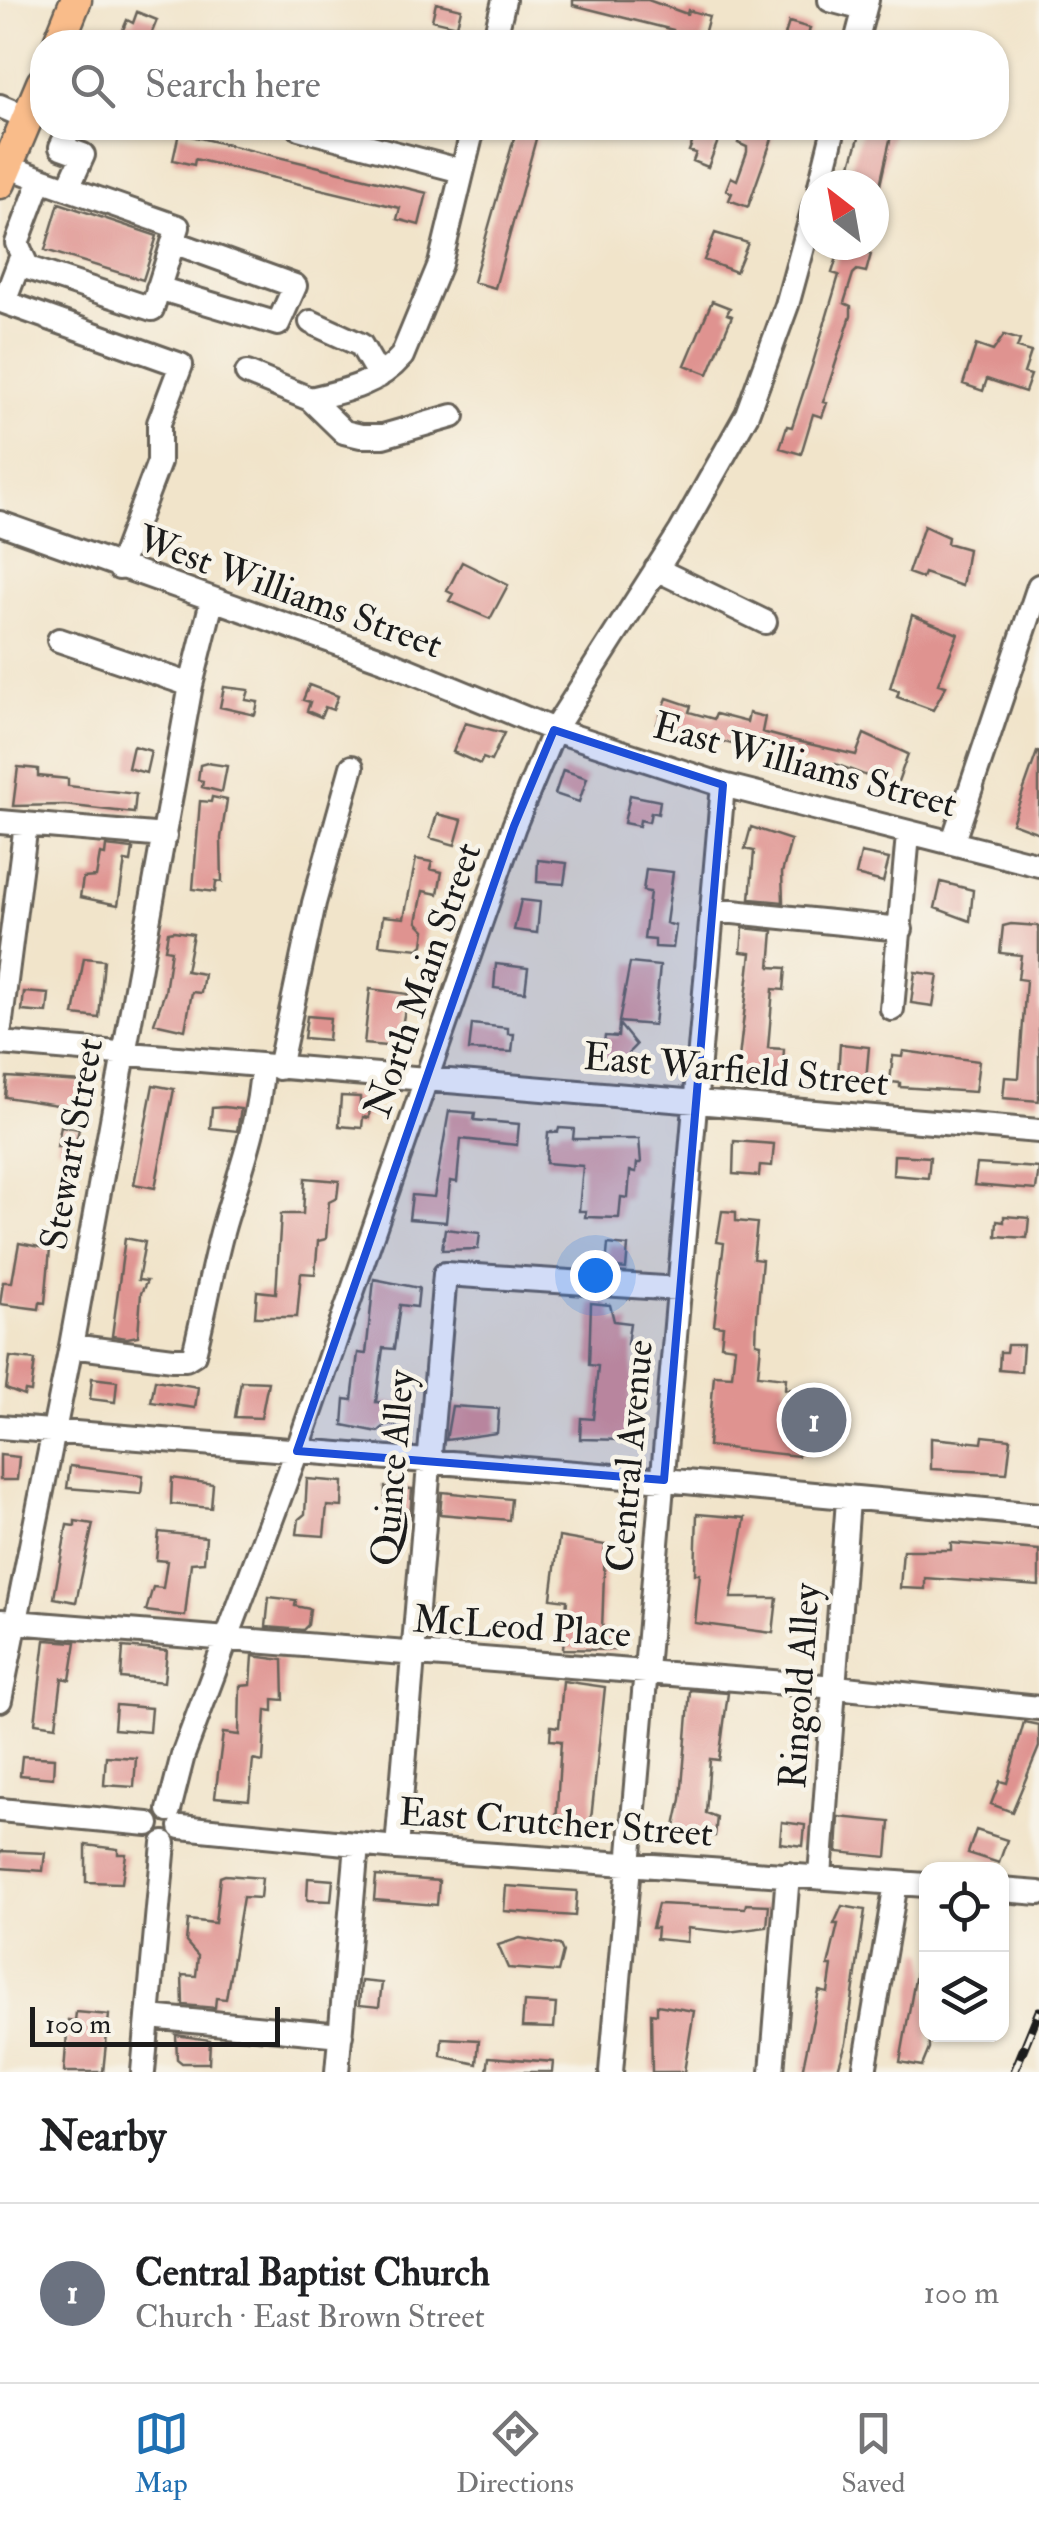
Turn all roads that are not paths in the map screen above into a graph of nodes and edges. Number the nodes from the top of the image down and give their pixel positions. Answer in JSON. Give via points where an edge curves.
{"nodes":[{"id":1,"x":76,"y":0,"type":"edge"},
{"id":2,"x":504,"y":0,"type":"edge"},
{"id":3,"x":830,"y":0,"type":"edge"},
{"id":4,"x":866,"y":5,"type":"edge"},
{"id":5,"x":64,"y":30,"type":"edge"},
{"id":6,"x":497,"y":30,"type":"edge"},
{"id":7,"x":859,"y":30,"type":"edge"},
{"id":8,"x":14,"y":112,"type":"edge"},
{"id":9,"x":64,"y":140,"type":"edge"},
{"id":10,"x":345,"y":140,"type":"edge"},
{"id":11,"x":470,"y":140,"type":"edge"},
{"id":12,"x":831,"y":140,"type":"edge"},
{"id":13,"x":824,"y":170,"type":"edge"},
{"id":14,"x":462,"y":171,"type":"junction"},
{"id":15,"x":4,"y":174,"type":"edge"},
{"id":16,"x":41,"y":178,"type":"junction"},
{"id":17,"x":68,"y":188,"type":"junction"},
{"id":18,"x":174,"y":242,"type":"junction"},
{"id":19,"x":22,"y":255,"type":"junction"},
{"id":20,"x":799,"y":260,"type":"edge"},
{"id":21,"x":158,"y":288,"type":"junction"},
{"id":22,"x":311,"y":322,"type":"dead end"},
{"id":23,"x":248,"y":373,"type":"dead end"},
{"id":24,"x":379,"y":376,"type":"junction"},
{"id":25,"x":310,"y":400,"type":"junction"},
{"id":26,"x":452,"y":416,"type":"dead end"},
{"id":27,"x":0,"y":523,"type":"edge"},
{"id":28,"x":119,"y":568,"type":"junction"},
{"id":29,"x":656,"y":569,"type":"junction"},
{"id":30,"x":1039,"y":586,"type":"edge"},
{"id":31,"x":212,"y":600,"type":"junction"},
{"id":32,"x":765,"y":622,"type":"dead end"},
{"id":33,"x":59,"y":640,"type":"dead end"},
{"id":34,"x":191,"y":685,"type":"junction"},
{"id":35,"x":554,"y":730,"type":"junction"},
{"id":36,"x":352,"y":767,"type":"dead end"},
{"id":37,"x":723,"y":785,"type":"junction"},
{"id":38,"x":0,"y":822,"type":"edge"},
{"id":39,"x":26,"y":824,"type":"junction"},
{"id":40,"x":908,"y":835,"type":"junction"},
{"id":41,"x":165,"y":836,"type":"junction"},
{"id":42,"x":952,"y":841,"type":"junction"},
{"id":43,"x":1039,"y":865,"type":"edge"},
{"id":44,"x":713,"y":910,"type":"junction"},
{"id":45,"x":901,"y":930,"type":"junction"},
{"id":46,"x":892,"y":1009,"type":"dead end"},
{"id":47,"x":0,"y":1028,"type":"edge"},
{"id":48,"x":0,"y":1043,"type":"edge"},
{"id":49,"x":124,"y":1052,"type":"junction"},
{"id":50,"x":270,"y":1067,"type":"junction"},
{"id":51,"x":428,"y":1078,"type":"junction"},
{"id":52,"x":694,"y":1102,"type":"junction"},
{"id":53,"x":1039,"y":1132,"type":"edge"},
{"id":54,"x":679,"y":1289,"type":"junction"},
{"id":55,"x":71,"y":1346,"type":"junction"},
{"id":56,"x":0,"y":1427,"type":"edge"},
{"id":57,"x":53,"y":1432,"type":"junction"},
{"id":58,"x":296,"y":1451,"type":"junction"},
{"id":59,"x":428,"y":1463,"type":"junction"},
{"id":60,"x":664,"y":1480,"type":"junction"},
{"id":61,"x":848,"y":1500,"type":"junction"},
{"id":62,"x":1039,"y":1515,"type":"edge"},
{"id":63,"x":8,"y":1622,"type":"edge"},
{"id":64,"x":228,"y":1640,"type":"junction"},
{"id":65,"x":412,"y":1654,"type":"junction"},
{"id":66,"x":646,"y":1672,"type":"junction"},
{"id":67,"x":836,"y":1687,"type":"junction"},
{"id":68,"x":0,"y":1700,"type":"edge"},
{"id":69,"x":1039,"y":1708,"type":"edge"},
{"id":70,"x":0,"y":1810,"type":"edge"},
{"id":71,"x":175,"y":1819,"type":"junction"},
{"id":72,"x":148,"y":1824,"type":"junction"},
{"id":73,"x":164,"y":1843,"type":"junction"},
{"id":74,"x":356,"y":1844,"type":"junction"},
{"id":75,"x":397,"y":1848,"type":"junction"},
{"id":76,"x":628,"y":1863,"type":"junction"},
{"id":77,"x":788,"y":1874,"type":"junction"},
{"id":78,"x":820,"y":1876,"type":"junction"},
{"id":79,"x":896,"y":1883,"type":"junction"},
{"id":80,"x":919,"y":1885,"type":"edge"},
{"id":81,"x":1037,"y":1887,"type":"edge"},
{"id":82,"x":1009,"y":1889,"type":"edge"},
{"id":83,"x":149,"y":2016,"type":"junction"},
{"id":84,"x":341,"y":2034,"type":"junction"},
{"id":85,"x":144,"y":2072,"type":"edge"},
{"id":86,"x":338,"y":2072,"type":"edge"},
{"id":87,"x":611,"y":2072,"type":"edge"},
{"id":88,"x":772,"y":2072,"type":"edge"},
{"id":89,"x":864,"y":2072,"type":"edge"}],
"edges":[{"from":1,"to":5,"type":"main road"},
{"from":2,"to":6,"type":"street"},
{"from":3,"to":4,"type":"street"},
{"from":4,"to":7,"type":"street"},
{"from":8,"to":15,"type":"main road"},
{"from":9,"to":17,"type":"street","via":[[61,147],[84,155]]},
{"from":10,"to":14,"type":"street"},
{"from":11,"to":14,"type":"street"},
{"from":12,"to":13,"type":"street"},
{"from":14,"to":24,"type":"street","via":[[427,304],[402,356]]},
{"from":15,"to":16,"type":"street"},
{"from":16,"to":17,"type":"street"},
{"from":16,"to":19,"type":"street","via":[[17,243]]},
{"from":17,"to":18,"type":"street","via":[[178,226]]},
{"from":18,"to":21,"type":"street"},
{"from":18,"to":21,"type":"street","via":[[295,286],[278,324]]},
{"from":19,"to":21,"type":"street","via":[[28,268],[152,309]]},
{"from":19,"to":28,"type":"street","via":[[4,302],[181,366],[159,423],[159,462]]},
{"from":20,"to":29,"type":"street","name":"North Main Street","via":[[747,414]]},
{"from":22,"to":24,"type":"street","via":[[361,345]]},
{"from":23,"to":25,"type":"street"},
{"from":24,"to":25,"type":"street"},
{"from":25,"to":26,"type":"street","via":[[344,432],[361,436]]},
{"from":27,"to":28,"type":"street","name":"West Williams Street"},
{"from":28,"to":31,"type":"street","name":"West Williams Street"},
{"from":29,"to":32,"type":"street"},
{"from":29,"to":35,"type":"street","name":"North Main Street"},
{"from":30,"to":42,"type":"street"},
{"from":31,"to":34,"type":"street","name":"Stewart Street"},
{"from":31,"to":35,"type":"street","name":"West Williams Street","via":[[384,660]]},
{"from":33,"to":34,"type":"street"},
{"from":34,"to":41,"type":"street","name":"Stewart Street"},
{"from":35,"to":37,"type":"street","name":"East Williams Street"},
{"from":35,"to":51,"type":"street","name":"North Main Street"},
{"from":36,"to":50,"type":"street"},
{"from":37,"to":40,"type":"street","name":"East Williams Street"},
{"from":37,"to":44,"type":"street","name":"Central Avenue"},
{"from":38,"to":39,"type":"street"},
{"from":39,"to":41,"type":"street"},
{"from":39,"to":47,"type":"street"},
{"from":40,"to":42,"type":"street","name":"East Williams Street"},
{"from":40,"to":45,"type":"street"},
{"from":41,"to":49,"type":"street","name":"Stewart Street"},
{"from":42,"to":43,"type":"street","name":"East Williams Street"},
{"from":44,"to":45,"type":"street"},
{"from":44,"to":52,"type":"street","name":"Central Avenue"},
{"from":45,"to":46,"type":"street"},
{"from":48,"to":49,"type":"street","name":"East Warfield Street"},
{"from":49,"to":50,"type":"street","name":"East Warfield Street"},
{"from":49,"to":55,"type":"street","name":"Stewart Street"},
{"from":50,"to":51,"type":"street","name":"East Warfield Street"},
{"from":50,"to":55,"type":"street","via":[[194,1354],[186,1360]]},
{"from":51,"to":52,"type":"street","name":"East Warfield Street"},
{"from":51,"to":58,"type":"street","name":"North Main Street"},
{"from":52,"to":53,"type":"street","name":"East Warfield Street"},
{"from":52,"to":54,"type":"street","name":"Central Avenue"},
{"from":54,"to":59,"type":"street","name":"Quince Alley","via":[[445,1274]]},
{"from":54,"to":60,"type":"street","name":"Central Avenue"},
{"from":55,"to":57,"type":"street","name":"Stewart Street"},
{"from":56,"to":57,"type":"street"},
{"from":57,"to":58,"type":"street"},
{"from":57,"to":63,"type":"street","name":"Stewart Street"},
{"from":58,"to":59,"type":"street"},
{"from":58,"to":64,"type":"street","name":"North Main Street"},
{"from":59,"to":60,"type":"street"},
{"from":59,"to":65,"type":"street","name":"Quince Alley"},
{"from":60,"to":61,"type":"street"},
{"from":60,"to":66,"type":"street","name":"Central Avenue"},
{"from":61,"to":62,"type":"street"},
{"from":61,"to":67,"type":"street","name":"Ringold Alley"},
{"from":63,"to":64,"type":"street","name":"McLeod Place"},
{"from":63,"to":68,"type":"street","name":"Stewart Street"},
{"from":64,"to":65,"type":"street","name":"McLeod Place"},
{"from":64,"to":71,"type":"street","name":"North Main Street","via":[[183,1755]]},
{"from":65,"to":66,"type":"street","name":"McLeod Place"},
{"from":65,"to":75,"type":"street","name":"Quince Alley"},
{"from":66,"to":67,"type":"street","name":"McLeod Place"},
{"from":66,"to":76,"type":"street","name":"Central Avenue"},
{"from":67,"to":69,"type":"street","name":"McLeod Place"},
{"from":67,"to":78,"type":"street","name":"Ringold Alley"},
{"from":70,"to":72,"type":"street"},
{"from":71,"to":72,"type":"street","via":[[153,1814]]},
{"from":71,"to":73,"type":"street","via":[[178,1836]]},
{"from":71,"to":74,"type":"street","name":"East Crutcher Street"},
{"from":72,"to":73,"type":"street","via":[[152,1837]]},
{"from":73,"to":83,"type":"street"},
{"from":74,"to":75,"type":"street","name":"East Crutcher Street"},
{"from":74,"to":84,"type":"street"},
{"from":75,"to":76,"type":"street","name":"East Crutcher Street"},
{"from":76,"to":77,"type":"street","name":"East Crutcher Street"},
{"from":76,"to":87,"type":"street","name":"Central Avenue"},
{"from":77,"to":78,"type":"street","name":"East Crutcher Street"},
{"from":77,"to":88,"type":"street"},
{"from":78,"to":79,"type":"street","name":"East Crutcher Street"},
{"from":79,"to":80,"type":"street","name":"East Crutcher Street"},
{"from":79,"to":89,"type":"street"},
{"from":81,"to":82,"type":"street"},
{"from":83,"to":84,"type":"street"},
{"from":83,"to":85,"type":"street"},
{"from":84,"to":86,"type":"street"}]}
